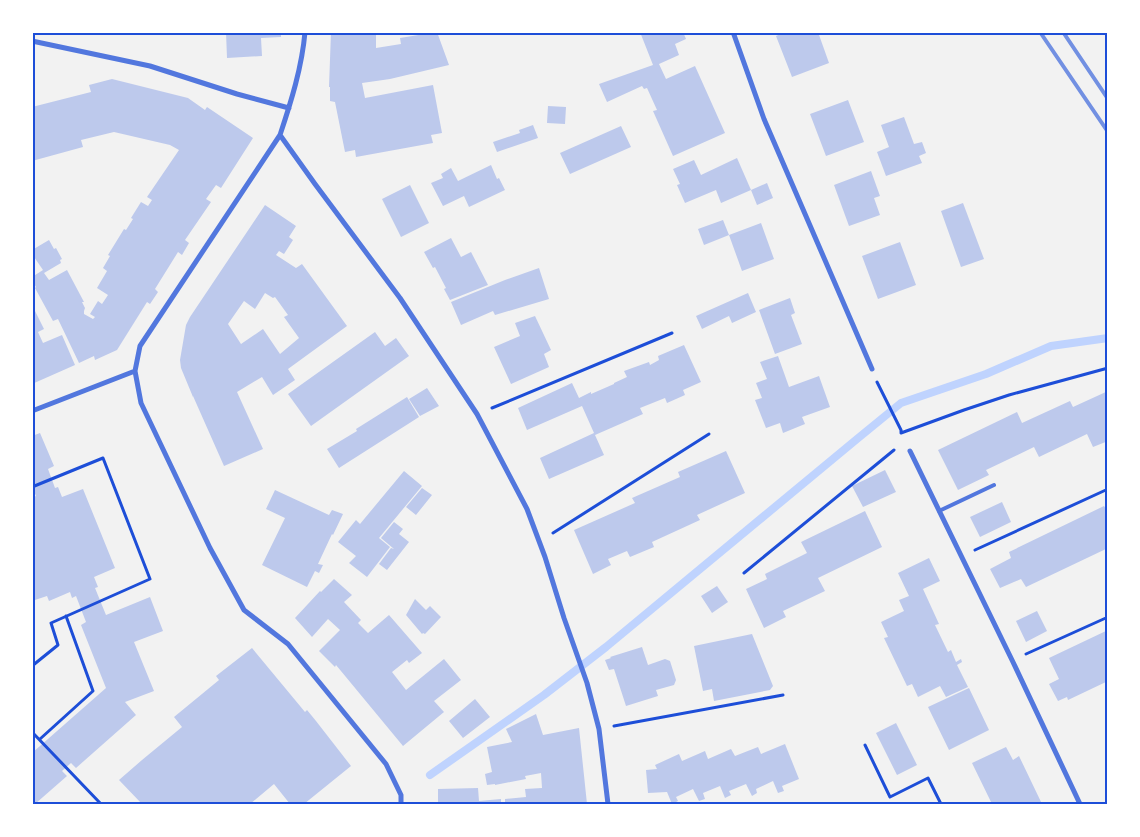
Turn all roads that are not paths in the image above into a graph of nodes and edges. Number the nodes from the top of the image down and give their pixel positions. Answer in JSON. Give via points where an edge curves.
{"nodes":[{"id":1,"x":304,"y":32,"type":"edge"},
{"id":2,"x":733,"y":32,"type":"edge"},
{"id":3,"x":32,"y":41,"type":"edge"},
{"id":4,"x":289,"y":108,"type":"junction"},
{"id":5,"x":280,"y":135,"type":"junction"},
{"id":6,"x":872,"y":369,"type":"dead end"},
{"id":7,"x":134,"y":371,"type":"junction"},
{"id":8,"x":32,"y":411,"type":"edge"},
{"id":9,"x":910,"y":451,"type":"dead end"},
{"id":10,"x":994,"y":485,"type":"dead end"},
{"id":11,"x":939,"y":511,"type":"junction"},
{"id":12,"x":401,"y":804,"type":"edge"},
{"id":13,"x":608,"y":804,"type":"edge"},
{"id":14,"x":1080,"y":804,"type":"edge"}],
"edges":[{"from":1,"to":4,"type":"street","via":[[304,50]]},
{"from":2,"to":6,"type":"street","via":[[764,119]]},
{"from":3,"to":4,"type":"street","via":[[150,66]]},
{"from":4,"to":5,"type":"street"},
{"from":5,"to":7,"type":"street","via":[[140,346]]},
{"from":5,"to":13,"type":"street","via":[[400,298],[477,414],[527,509],[587,683],[599,729]]},
{"from":7,"to":8,"type":"street"},
{"from":7,"to":12,"type":"street","via":[[141,403],[210,548],[244,610],[288,644],[386,764],[401,795]]},
{"from":9,"to":11,"type":"street"},
{"from":10,"to":11,"type":"lane"},
{"from":11,"to":14,"type":"street"}]}
